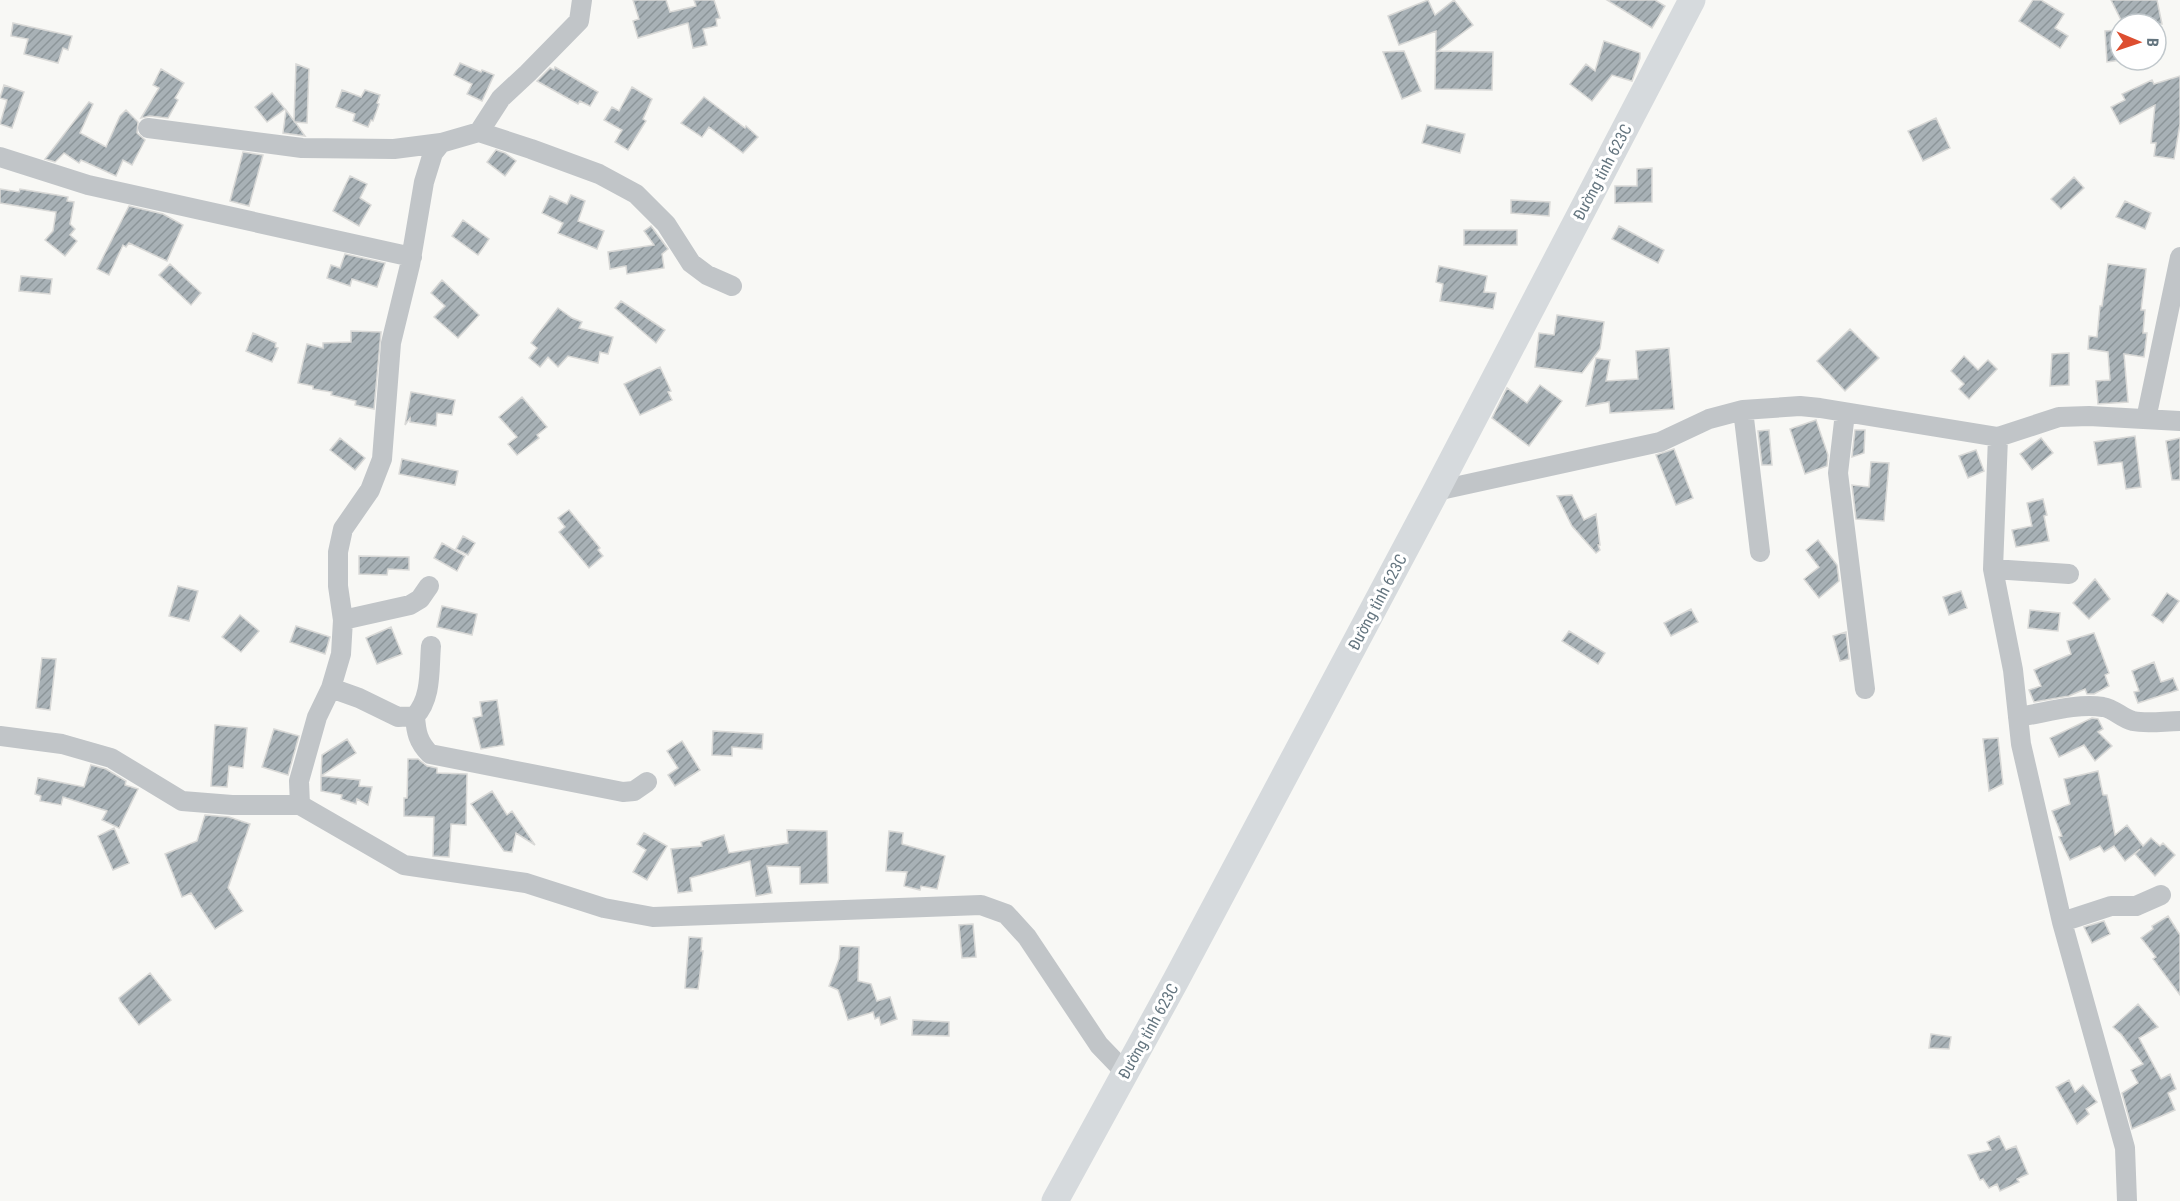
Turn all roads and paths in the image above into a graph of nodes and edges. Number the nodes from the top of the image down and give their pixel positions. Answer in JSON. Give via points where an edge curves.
{"nodes":[{"id":1,"x":582,"y":0,"type":"edge"},
{"id":2,"x":1692,"y":0,"type":"edge"},
{"id":3,"x":148,"y":128,"type":"dead end"},
{"id":4,"x":479,"y":132,"type":"junction"},
{"id":5,"x":441,"y":143,"type":"junction"},
{"id":6,"x":0,"y":157,"type":"edge"},
{"id":7,"x":412,"y":257,"type":"junction"},
{"id":8,"x":2180,"y":257,"type":"edge"},
{"id":9,"x":732,"y":286,"type":"dead end"},
{"id":10,"x":1743,"y":410,"type":"junction"},
{"id":11,"x":1845,"y":413,"type":"junction"},
{"id":12,"x":2146,"y":419,"type":"junction"},
{"id":13,"x":2180,"y":421,"type":"edge"},
{"id":14,"x":1998,"y":437,"type":"junction"},
{"id":15,"x":1436,"y":490,"type":"junction"},
{"id":16,"x":1761,"y":552,"type":"dead end"},
{"id":17,"x":1993,"y":569,"type":"junction"},
{"id":18,"x":2068,"y":573,"type":"dead end"},
{"id":19,"x":429,"y":586,"type":"dead end"},
{"id":20,"x":343,"y":620,"type":"junction"},
{"id":21,"x":430,"y":646,"type":"dead end"},
{"id":22,"x":331,"y":688,"type":"junction"},
{"id":23,"x":1865,"y":689,"type":"dead end"},
{"id":24,"x":415,"y":716,"type":"junction"},
{"id":25,"x":2018,"y":717,"type":"junction"},
{"id":26,"x":2180,"y":721,"type":"edge"},
{"id":27,"x":0,"y":736,"type":"edge"},
{"id":28,"x":647,"y":782,"type":"dead end"},
{"id":29,"x":300,"y":805,"type":"junction"},
{"id":30,"x":2161,"y":895,"type":"dead end"},
{"id":31,"x":2062,"y":922,"type":"junction"},
{"id":32,"x":1125,"y":1072,"type":"junction"},
{"id":33,"x":1055,"y":1201,"type":"edge"},
{"id":34,"x":2127,"y":1201,"type":"edge"}],
"edges":[{"from":1,"to":4,"type":"street","via":[[579,21],[501,98]]},
{"from":2,"to":15,"type":"main road","name":"Đường tỉnh 623C"},
{"from":3,"to":5,"type":"street","via":[[302,148],[394,149]]},
{"from":4,"to":5,"type":"street"},
{"from":4,"to":9,"type":"street","via":[[599,174],[636,194],[666,224],[691,263]]},
{"from":5,"to":7,"type":"street","via":[[433,153],[424,182]]},
{"from":6,"to":7,"type":"street","via":[[88,185]]},
{"from":7,"to":20,"type":"street","via":[[391,343],[382,459],[370,490],[343,529],[338,552]]},
{"from":8,"to":12,"type":"street"},
{"from":10,"to":11,"type":"street","via":[[1800,406]]},
{"from":10,"to":15,"type":"street","via":[[1709,419],[1660,442]]},
{"from":10,"to":16,"type":"street"},
{"from":11,"to":14,"type":"street"},
{"from":11,"to":23,"type":"street","via":[[1838,473]]},
{"from":12,"to":13,"type":"street"},
{"from":12,"to":14,"type":"street","via":[[2058,417]]},
{"from":14,"to":17,"type":"street"},
{"from":15,"to":32,"type":"main road","name":"Đường tỉnh 623C"},
{"from":17,"to":18,"type":"street"},
{"from":17,"to":25,"type":"street"},
{"from":19,"to":20,"type":"street","via":[[410,605]]},
{"from":20,"to":22,"type":"street","via":[[341,654]]},
{"from":21,"to":24,"type":"street","via":[[424,706]]},
{"from":22,"to":24,"type":"street","via":[[398,717]]},
{"from":22,"to":29,"type":"street","via":[[317,717],[299,781]]},
{"from":24,"to":28,"type":"street","via":[[421,745],[430,754],[623,792],[634,791]]},
{"from":25,"to":26,"type":"street","via":[[2103,707],[2134,721]]},
{"from":25,"to":31,"type":"street"},
{"from":27,"to":29,"type":"street","via":[[62,744],[111,758],[182,801]]},
{"from":29,"to":32,"type":"street","via":[[404,865],[526,883],[604,908],[652,917],[981,905],[1006,914],[1027,937],[1099,1045]]},
{"from":30,"to":31,"type":"street","via":[[2136,906],[2111,906]]},
{"from":31,"to":34,"type":"street","via":[[2126,1148]]},
{"from":32,"to":33,"type":"main road","name":"Đường tỉnh 623C"}]}
